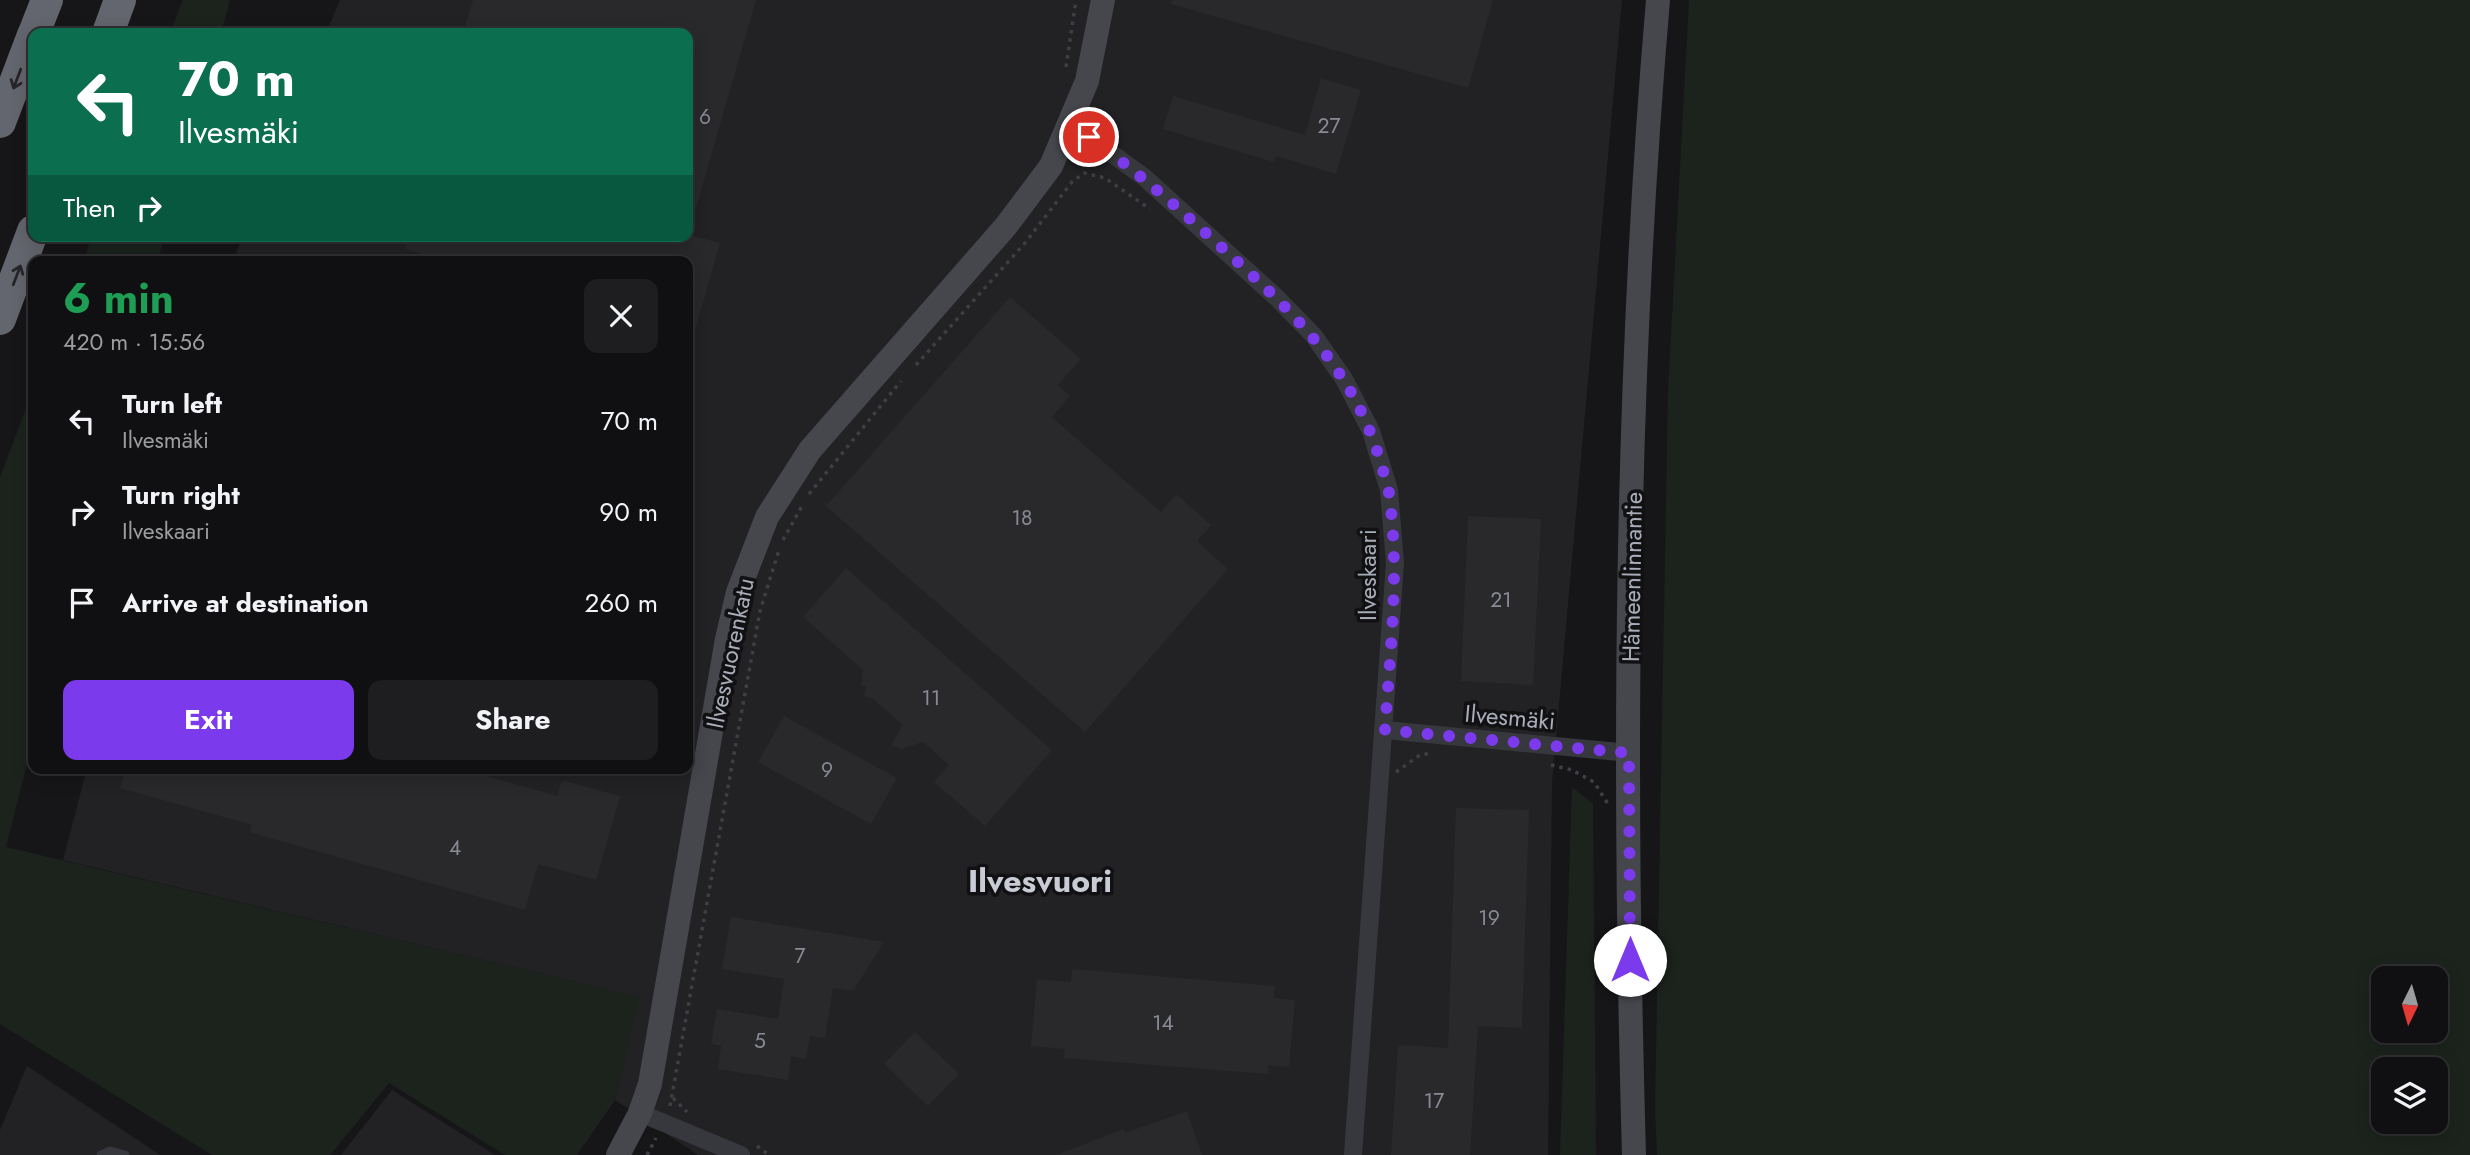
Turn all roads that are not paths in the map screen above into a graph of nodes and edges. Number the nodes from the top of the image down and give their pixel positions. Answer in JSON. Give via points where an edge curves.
{"nodes":[{"id":1,"x":47,"y":0,"type":"edge"},
{"id":2,"x":121,"y":0,"type":"edge"},
{"id":3,"x":1103,"y":0,"type":"edge"},
{"id":4,"x":1658,"y":0,"type":"edge"},
{"id":5,"x":36,"y":28,"type":"edge"},
{"id":6,"x":110,"y":28,"type":"edge"},
{"id":7,"x":28,"y":50,"type":"edge"},
{"id":8,"x":0,"y":122,"type":"edge"},
{"id":9,"x":1071,"y":124,"type":"junction"},
{"id":10,"x":29,"y":242,"type":"edge"},
{"id":11,"x":0,"y":319,"type":"edge"},
{"id":12,"x":1385,"y":730,"type":"junction"},
{"id":13,"x":1629,"y":753,"type":"junction"},
{"id":14,"x":640,"y":1114,"type":"junction"},
{"id":15,"x":101,"y":1155,"type":"edge"},
{"id":16,"x":125,"y":1155,"type":"edge"},
{"id":17,"x":618,"y":1155,"type":"edge"},
{"id":18,"x":741,"y":1155,"type":"edge"},
{"id":19,"x":1353,"y":1155,"type":"edge"},
{"id":20,"x":1634,"y":1155,"type":"edge"}],
"edges":[{"from":1,"to":5,"type":"highway"},
{"from":2,"to":6,"type":"highway"},
{"from":3,"to":9,"type":"street","name":"Ilvesvuorenkatu","via":[[1087,81]]},
{"from":4,"to":13,"type":"street","name":"Hämeenlinnantie","via":[[1635,344]]},
{"from":7,"to":8,"type":"highway","one_way":true},
{"from":9,"to":12,"type":"street","name":"Ilveskaari","via":[[1144,177],[1277,298],[1314,336],[1344,379],[1371,431],[1389,490],[1395,563]]},
{"from":9,"to":14,"type":"street","name":"Ilvesvuorenkatu","via":[[1051,166],[1006,226],[810,450],[766,517],[738,592],[727,639],[665,1009]]},
{"from":11,"to":10,"type":"highway","one_way":true},
{"from":12,"to":13,"type":"street","name":"Ilvesmäki"},
{"from":12,"to":19,"type":"street","name":"Ilveskaari"},
{"from":13,"to":20,"type":"street","name":"Hämeenlinnantie"},
{"from":14,"to":17,"type":"street","name":"Ilvesvuorenkatu"},
{"from":14,"to":18,"type":"street"},
{"from":15,"to":16,"type":"lane","via":[[110,1151]]}]}
